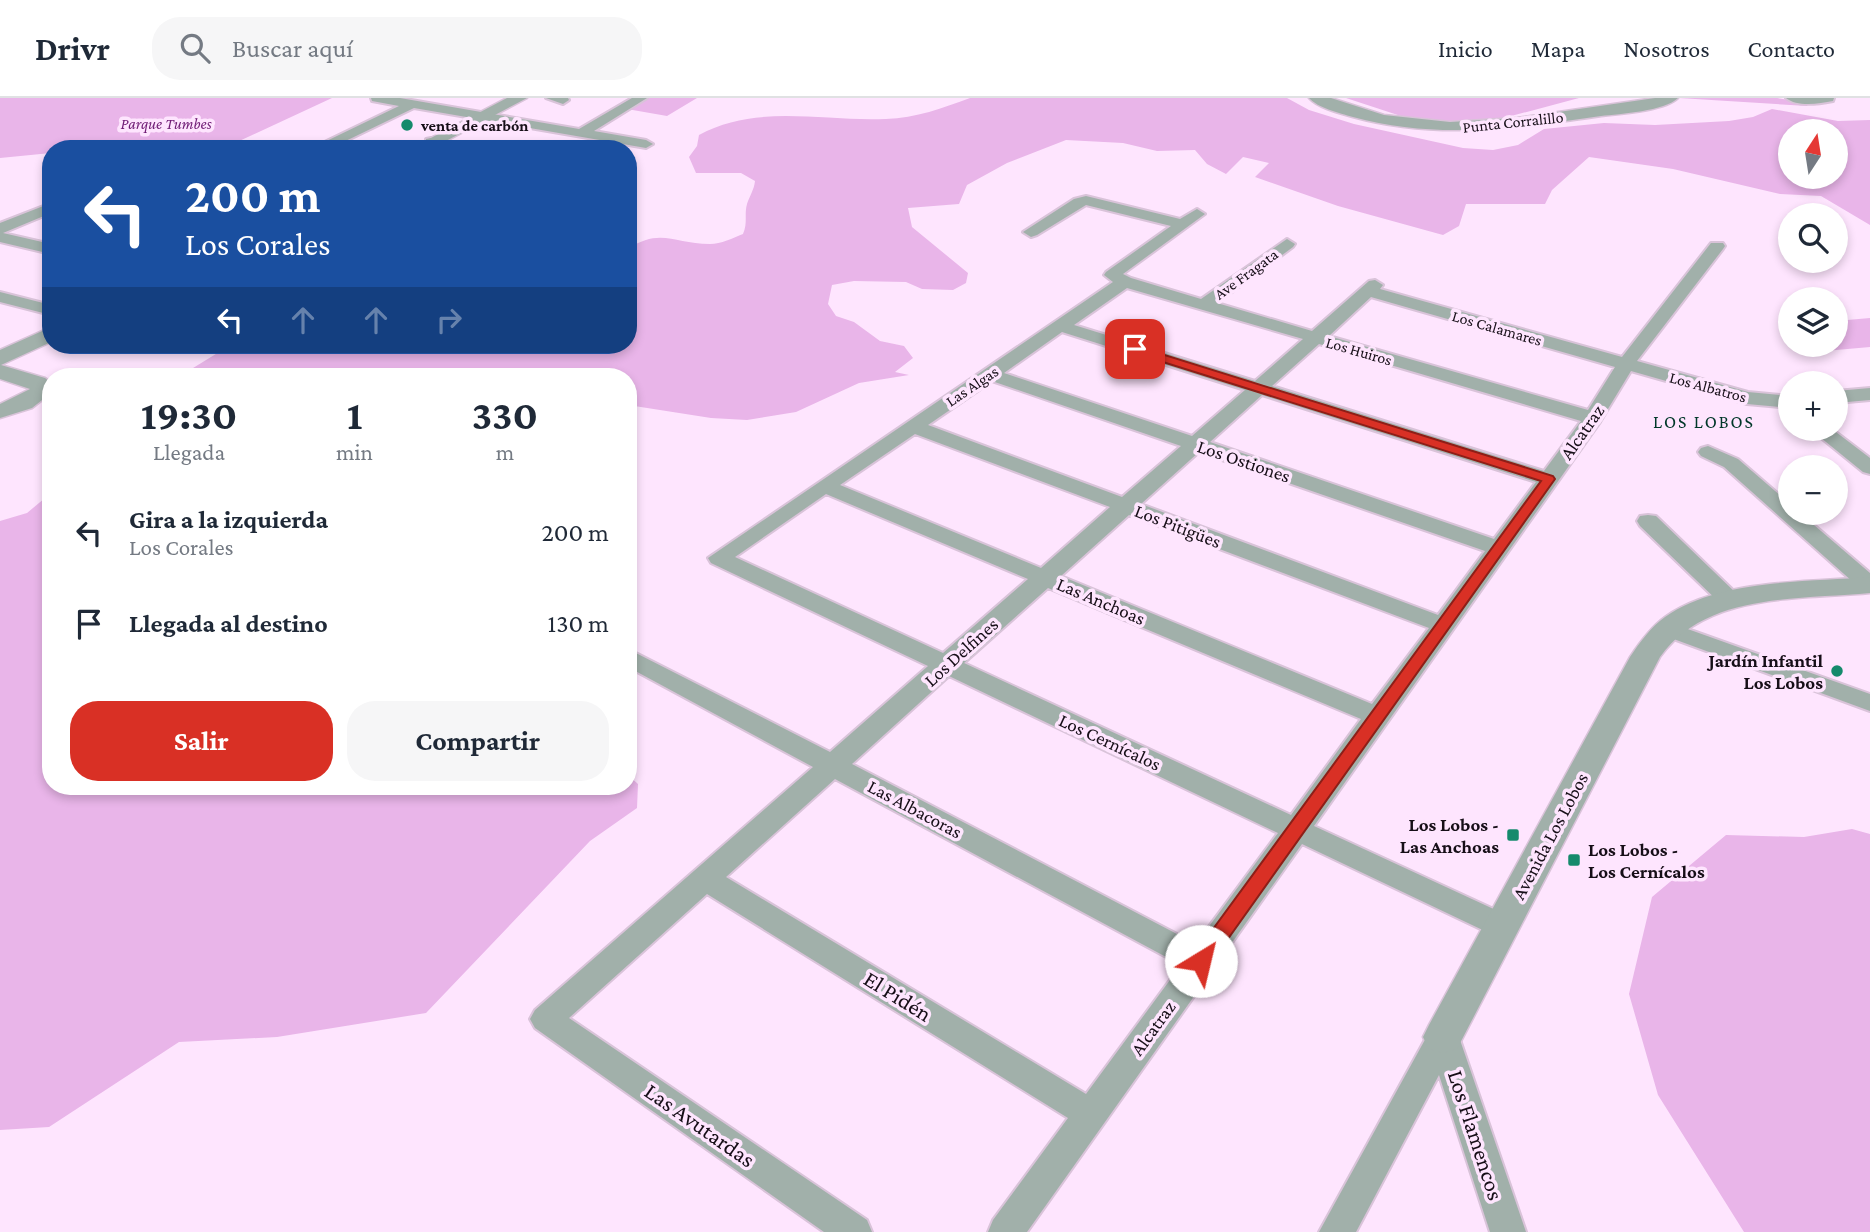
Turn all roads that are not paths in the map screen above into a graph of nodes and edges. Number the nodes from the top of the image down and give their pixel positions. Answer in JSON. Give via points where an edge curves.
{"nodes":[{"id":1,"x":377,"y":98,"type":"edge"},
{"id":2,"x":519,"y":98,"type":"edge"},
{"id":3,"x":641,"y":98,"type":"edge"},
{"id":4,"x":1317,"y":98,"type":"edge"},
{"id":5,"x":1670,"y":98,"type":"edge"},
{"id":6,"x":1792,"y":98,"type":"edge"},
{"id":7,"x":1828,"y":98,"type":"edge"},
{"id":8,"x":413,"y":104,"type":"junction"},
{"id":9,"x":594,"y":105,"type":"dead end"},
{"id":10,"x":622,"y":109,"type":"junction"},
{"id":11,"x":483,"y":116,"type":"junction"},
{"id":12,"x":581,"y":132,"type":"junction"},
{"id":13,"x":336,"y":140,"type":"edge"},
{"id":14,"x":436,"y":140,"type":"edge"},
{"id":15,"x":624,"y":140,"type":"edge"},
{"id":16,"x":637,"y":142,"type":"edge"},
{"id":17,"x":637,"y":150,"type":"edge"},
{"id":18,"x":42,"y":211,"type":"edge"},
{"id":19,"x":1196,"y":214,"type":"dead end"},
{"id":20,"x":1182,"y":224,"type":"junction"},
{"id":21,"x":0,"y":229,"type":"edge"},
{"id":22,"x":1031,"y":232,"type":"dead end"},
{"id":23,"x":0,"y":237,"type":"edge"},
{"id":24,"x":1287,"y":244,"type":"dead end"},
{"id":25,"x":42,"y":246,"type":"edge"},
{"id":26,"x":1717,"y":246,"type":"dead end"},
{"id":27,"x":1125,"y":282,"type":"junction"},
{"id":28,"x":1372,"y":288,"type":"joint"},
{"id":29,"x":0,"y":298,"type":"edge"},
{"id":30,"x":1204,"y":305,"type":"junction"},
{"id":31,"x":42,"y":308,"type":"edge"},
{"id":32,"x":1060,"y":326,"type":"junction"},
{"id":33,"x":42,"y":338,"type":"edge"},
{"id":34,"x":1315,"y":338,"type":"junction"},
{"id":35,"x":0,"y":359,"type":"edge"},
{"id":36,"x":1626,"y":365,"type":"junction"},
{"id":37,"x":0,"y":372,"type":"edge"},
{"id":38,"x":990,"y":374,"type":"junction"},
{"id":39,"x":42,"y":386,"type":"edge"},
{"id":40,"x":1258,"y":388,"type":"junction"},
{"id":41,"x":42,"y":391,"type":"edge"},
{"id":42,"x":1870,"y":394,"type":"edge"},
{"id":43,"x":1848,"y":396,"type":"edge"},
{"id":44,"x":1778,"y":402,"type":"edge"},
{"id":45,"x":0,"y":411,"type":"edge"},
{"id":46,"x":1593,"y":418,"type":"junction"},
{"id":47,"x":914,"y":426,"type":"junction"},
{"id":48,"x":1836,"y":441,"type":"edge"},
{"id":49,"x":1195,"y":444,"type":"junction"},
{"id":50,"x":1708,"y":452,"type":"dead end"},
{"id":51,"x":1870,"y":468,"type":"edge"},
{"id":52,"x":1549,"y":479,"type":"junction"},
{"id":53,"x":824,"y":486,"type":"junction"},
{"id":54,"x":1125,"y":506,"type":"junction"},
{"id":55,"x":1648,"y":522,"type":"dead end"},
{"id":56,"x":1499,"y":548,"type":"junction"},
{"id":57,"x":719,"y":558,"type":"joint"},
{"id":58,"x":1044,"y":578,"type":"junction"},
{"id":59,"x":1870,"y":585,"type":"edge"},
{"id":60,"x":1730,"y":600,"type":"junction"},
{"id":61,"x":1443,"y":625,"type":"junction"},
{"id":62,"x":1668,"y":629,"type":"junction"},
{"id":63,"x":637,"y":662,"type":"edge"},
{"id":64,"x":946,"y":665,"type":"junction"},
{"id":65,"x":1870,"y":703,"type":"edge"},
{"id":66,"x":1377,"y":716,"type":"junction"},
{"id":67,"x":832,"y":765,"type":"junction"},
{"id":68,"x":1296,"y":829,"type":"junction"},
{"id":69,"x":705,"y":878,"type":"junction"},
{"id":70,"x":1502,"y":926,"type":"junction"},
{"id":71,"x":1201,"y":961,"type":"junction"},
{"id":72,"x":546,"y":1019,"type":"joint"},
{"id":73,"x":1443,"y":1037,"type":"junction"},
{"id":74,"x":1090,"y":1114,"type":"junction"},
{"id":75,"x":854,"y":1232,"type":"edge"},
{"id":76,"x":1006,"y":1232,"type":"edge"},
{"id":77,"x":1337,"y":1232,"type":"edge"},
{"id":78,"x":1508,"y":1232,"type":"edge"}],
"edges":[{"from":1,"to":8,"type":"street"},
{"from":2,"to":11,"type":"street"},
{"from":3,"to":10,"type":"street"},
{"from":4,"to":5,"type":"street","name":"Punta Corralillo","via":[[1377,119],[1453,128],[1517,124]]},
{"from":6,"to":7,"type":"street"},
{"from":8,"to":11,"type":"street"},
{"from":8,"to":13,"type":"street"},
{"from":9,"to":10,"type":"street"},
{"from":10,"to":12,"type":"street"},
{"from":11,"to":12,"type":"street"},
{"from":11,"to":14,"type":"street"},
{"from":12,"to":15,"type":"street"},
{"from":16,"to":17,"type":"street","via":[[646,144]]},
{"from":18,"to":21,"type":"street"},
{"from":19,"to":20,"type":"street"},
{"from":20,"to":22,"type":"street","via":[[1086,200]]},
{"from":20,"to":27,"type":"street","via":[[1112,274]]},
{"from":23,"to":25,"type":"street"},
{"from":24,"to":30,"type":"street","name":"Ave Fragata"},
{"from":26,"to":36,"type":"street","name":"Alcatraz"},
{"from":27,"to":30,"type":"street","name":"Los Huiros"},
{"from":27,"to":32,"type":"street","name":"Las Algas"},
{"from":28,"to":34,"type":"street","name":"Los Delfines"},
{"from":28,"to":36,"type":"street","name":"Los Calamares"},
{"from":29,"to":31,"type":"street"},
{"from":30,"to":34,"type":"street","name":"Los Huiros"},
{"from":32,"to":38,"type":"street","name":"Las Algas"},
{"from":32,"to":40,"type":"street"},
{"from":33,"to":35,"type":"street"},
{"from":34,"to":40,"type":"street","name":"Los Delfines"},
{"from":34,"to":46,"type":"street","name":"Los Huiros"},
{"from":36,"to":44,"type":"street","name":"Los Albatros","via":[[1747,398]]},
{"from":36,"to":46,"type":"street","name":"Alcatraz"},
{"from":37,"to":39,"type":"street"},
{"from":38,"to":47,"type":"street","name":"Las Algas"},
{"from":38,"to":49,"type":"street","name":"Los Ostiones"},
{"from":40,"to":49,"type":"street","name":"Los Delfines"},
{"from":40,"to":52,"type":"street"},
{"from":41,"to":45,"type":"street"},
{"from":42,"to":43,"type":"street"},
{"from":46,"to":52,"type":"street","name":"Alcatraz"},
{"from":47,"to":53,"type":"street","name":"Las Algas"},
{"from":47,"to":54,"type":"street","name":"Los Pitigües"},
{"from":48,"to":51,"type":"street"},
{"from":49,"to":54,"type":"street","name":"Los Delfines"},
{"from":49,"to":56,"type":"street","name":"Los Ostiones"},
{"from":50,"to":59,"type":"street","via":[[1731,463]]},
{"from":52,"to":56,"type":"street","name":"Alcatraz"},
{"from":53,"to":57,"type":"street","name":"Las Algas"},
{"from":53,"to":58,"type":"street","name":"Las Anchoas"},
{"from":54,"to":58,"type":"street","name":"Los Delfines"},
{"from":54,"to":61,"type":"street","name":"Los Pitigües"},
{"from":55,"to":60,"type":"street"},
{"from":56,"to":61,"type":"street","name":"Alcatraz"},
{"from":57,"to":64,"type":"street","name":"Los Cernícalos"},
{"from":58,"to":64,"type":"street","name":"Los Delfines"},
{"from":58,"to":66,"type":"street","name":"Las Anchoas"},
{"from":59,"to":60,"type":"street","name":"Avenida Los Lobos"},
{"from":60,"to":62,"type":"street","name":"Avenida Los Lobos","via":[[1691,614]]},
{"from":61,"to":66,"type":"street","name":"Alcatraz"},
{"from":62,"to":65,"type":"street"},
{"from":62,"to":70,"type":"street","name":"Avenida Los Lobos","via":[[1645,657]]},
{"from":63,"to":67,"type":"street","name":"Las Albacoras"},
{"from":64,"to":67,"type":"street","name":"Los Delfines"},
{"from":64,"to":68,"type":"street","name":"Los Cernícalos"},
{"from":66,"to":68,"type":"street","name":"Alcatraz"},
{"from":67,"to":69,"type":"street","name":"Los Delfines"},
{"from":67,"to":71,"type":"street","name":"Las Albacoras"},
{"from":68,"to":70,"type":"street","name":"Los Cernícalos"},
{"from":68,"to":71,"type":"street","name":"Alcatraz"},
{"from":69,"to":72,"type":"street","name":"Los Delfines"},
{"from":69,"to":74,"type":"street","name":"El Pidén"},
{"from":70,"to":73,"type":"street","name":"Avenida Los Lobos"},
{"from":71,"to":74,"type":"street","name":"Alcatraz"},
{"from":72,"to":75,"type":"street","name":"Las Avutardas"},
{"from":73,"to":77,"type":"street","name":"Avenida Los Lobos"},
{"from":73,"to":78,"type":"street","name":"Los Flamencos"},
{"from":74,"to":76,"type":"street","name":"Alcatraz"}]}
